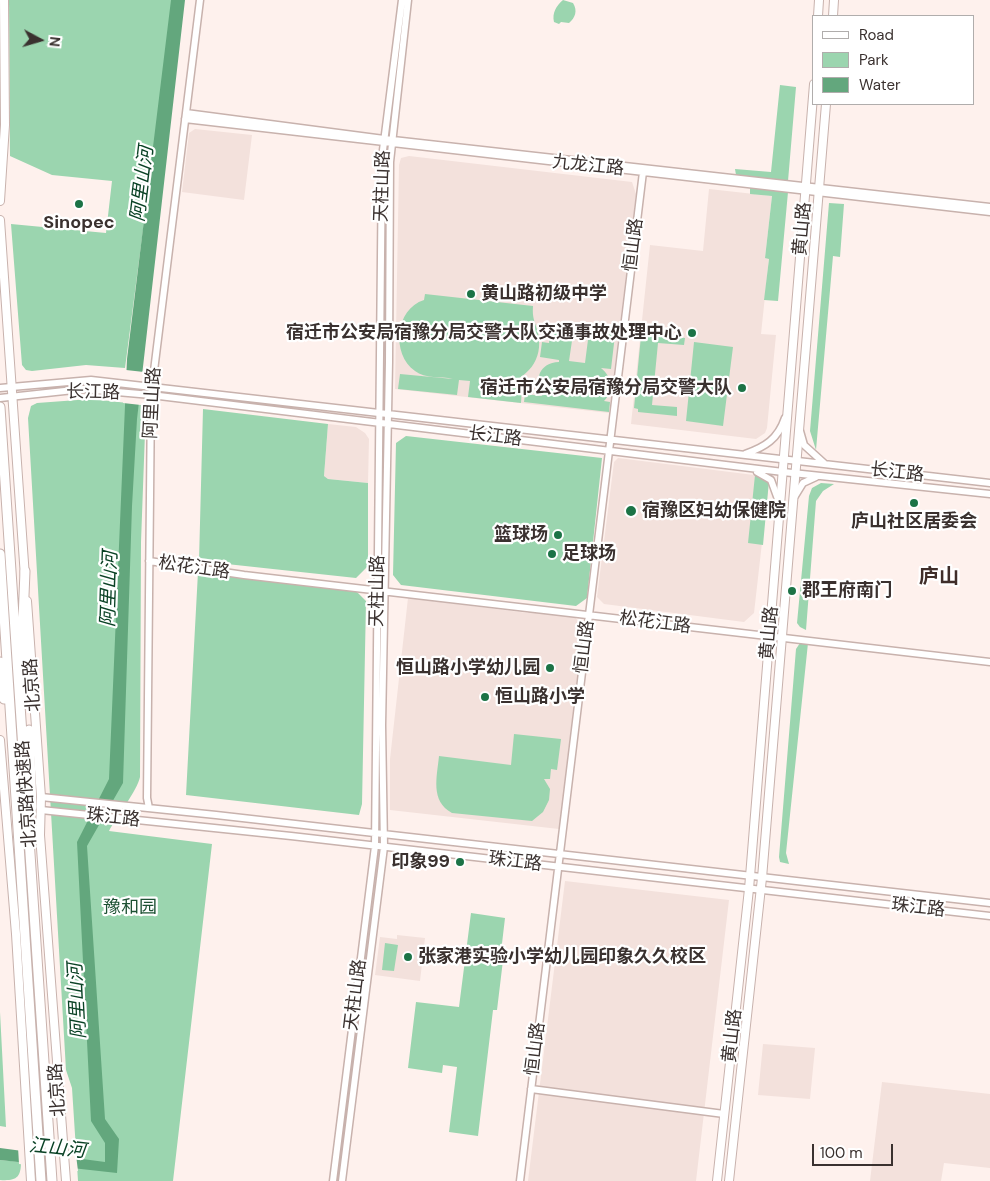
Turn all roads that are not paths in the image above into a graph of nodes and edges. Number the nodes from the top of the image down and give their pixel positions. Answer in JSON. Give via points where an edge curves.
{"nodes":[{"id":1,"x":4,"y":0,"type":"edge"},
{"id":2,"x":200,"y":0,"type":"edge"},
{"id":3,"x":402,"y":0,"type":"edge"},
{"id":4,"x":408,"y":0,"type":"edge"},
{"id":5,"x":820,"y":0,"type":"edge"},
{"id":6,"x":834,"y":0,"type":"edge"},
{"id":7,"x":818,"y":15,"type":"edge"},
{"id":8,"x":833,"y":15,"type":"edge"},
{"id":9,"x":813,"y":105,"type":"edge"},
{"id":10,"x":826,"y":105,"type":"edge"},
{"id":11,"x":185,"y":116,"type":"junction"},
{"id":12,"x":384,"y":141,"type":"junction"},
{"id":13,"x":392,"y":142,"type":"junction"},
{"id":14,"x":644,"y":172,"type":"junction"},
{"id":15,"x":807,"y":189,"type":"junction"},
{"id":16,"x":819,"y":190,"type":"junction"},
{"id":17,"x":0,"y":201,"type":"edge"},
{"id":18,"x":990,"y":207,"type":"edge"},
{"id":19,"x":990,"y":212,"type":"edge"},
{"id":20,"x":0,"y":220,"type":"edge"},
{"id":21,"x":152,"y":386,"type":"junction"},
{"id":22,"x":0,"y":388,"type":"edge"},
{"id":23,"x":11,"y":388,"type":"junction"},
{"id":24,"x":151,"y":395,"type":"junction"},
{"id":25,"x":0,"y":398,"type":"edge"},
{"id":26,"x":12,"y":398,"type":"junction"},
{"id":27,"x":0,"y":407,"type":"edge"},
{"id":28,"x":788,"y":410,"type":"junction"},
{"id":29,"x":379,"y":413,"type":"junction"},
{"id":30,"x":388,"y":414,"type":"junction"},
{"id":31,"x":378,"y":423,"type":"junction"},
{"id":32,"x":799,"y":423,"type":"junction"},
{"id":33,"x":388,"y":424,"type":"junction"},
{"id":34,"x":612,"y":440,"type":"junction"},
{"id":35,"x":610,"y":451,"type":"junction"},
{"id":36,"x":743,"y":455,"type":"junction"},
{"id":37,"x":784,"y":460,"type":"junction"},
{"id":38,"x":795,"y":461,"type":"junction"},
{"id":39,"x":826,"y":465,"type":"junction"},
{"id":40,"x":747,"y":468,"type":"junction"},
{"id":41,"x":782,"y":472,"type":"junction"},
{"id":42,"x":794,"y":474,"type":"junction"},
{"id":43,"x":821,"y":476,"type":"junction"},
{"id":44,"x":990,"y":483,"type":"edge"},
{"id":45,"x":989,"y":494,"type":"edge"},
{"id":46,"x":792,"y":504,"type":"junction"},
{"id":47,"x":780,"y":507,"type":"junction"},
{"id":48,"x":0,"y":554,"type":"edge"},
{"id":49,"x":149,"y":561,"type":"junction"},
{"id":50,"x":25,"y":571,"type":"junction"},
{"id":51,"x":381,"y":589,"type":"junction"},
{"id":52,"x":591,"y":613,"type":"junction"},
{"id":53,"x":770,"y":634,"type":"junction"},
{"id":54,"x":781,"y":636,"type":"junction"},
{"id":55,"x":990,"y":660,"type":"edge"},
{"id":56,"x":0,"y":662,"type":"edge"},
{"id":57,"x":0,"y":740,"type":"edge"},
{"id":58,"x":41,"y":798,"type":"junction"},
{"id":59,"x":149,"y":808,"type":"junction"},
{"id":60,"x":40,"y":810,"type":"junction"},
{"id":61,"x":18,"y":818,"type":"junction"},
{"id":62,"x":374,"y":833,"type":"junction"},
{"id":63,"x":384,"y":834,"type":"junction"},
{"id":64,"x":30,"y":842,"type":"junction"},
{"id":65,"x":375,"y":846,"type":"junction"},
{"id":66,"x":384,"y":847,"type":"junction"},
{"id":67,"x":494,"y":847,"type":"junction"},
{"id":68,"x":562,"y":854,"type":"junction"},
{"id":69,"x":492,"y":859,"type":"junction"},
{"id":70,"x":560,"y":867,"type":"junction"},
{"id":71,"x":750,"y":877,"type":"junction"},
{"id":72,"x":762,"y":878,"type":"junction"},
{"id":73,"x":749,"y":889,"type":"junction"},
{"id":74,"x":760,"y":890,"type":"junction"},
{"id":75,"x":881,"y":891,"type":"junction"},
{"id":76,"x":948,"y":898,"type":"junction"},
{"id":77,"x":990,"y":903,"type":"edge"},
{"id":78,"x":880,"y":904,"type":"junction"},
{"id":79,"x":947,"y":912,"type":"junction"},
{"id":80,"x":990,"y":916,"type":"edge"},
{"id":81,"x":533,"y":1089,"type":"junction"},
{"id":82,"x":724,"y":1114,"type":"junction"},
{"id":83,"x":31,"y":1181,"type":"edge"},
{"id":84,"x":41,"y":1181,"type":"edge"},
{"id":85,"x":52,"y":1181,"type":"edge"},
{"id":86,"x":66,"y":1181,"type":"edge"},
{"id":87,"x":334,"y":1181,"type":"edge"},
{"id":88,"x":342,"y":1181,"type":"edge"},
{"id":89,"x":520,"y":1181,"type":"edge"},
{"id":90,"x":524,"y":1181,"type":"edge"},
{"id":91,"x":717,"y":1181,"type":"edge"},
{"id":92,"x":729,"y":1181,"type":"edge"}],
"edges":[{"from":1,"to":17,"type":"main road","via":[[5,125]]},
{"from":2,"to":11,"type":"street","name":"阿里山路"},
{"from":3,"to":12,"type":"street","name":"天柱山路"},
{"from":4,"to":13,"type":"street","name":"天柱山路"},
{"from":5,"to":7,"type":"main road"},
{"from":6,"to":8,"type":"main road"},
{"from":9,"to":15,"type":"main road","name":"黄山路"},
{"from":10,"to":16,"type":"main road","name":"黄山路"},
{"from":11,"to":12,"type":"street","name":"九龙江路"},
{"from":11,"to":21,"type":"street","name":"阿里山路"},
{"from":12,"to":13,"type":"street","name":"九龙江路"},
{"from":12,"to":29,"type":"street","name":"天柱山路"},
{"from":13,"to":14,"type":"street","name":"九龙江路"},
{"from":13,"to":15,"type":"street","name":"九龙江路"},
{"from":13,"to":30,"type":"street","name":"天柱山路"},
{"from":14,"to":15,"type":"street","name":"九龙江路"},
{"from":14,"to":34,"type":"street","name":"恒山路"},
{"from":15,"to":16,"type":"street","name":"九龙江路"},
{"from":15,"to":28,"type":"main road","name":"黄山路"},
{"from":16,"to":18,"type":"street","name":"九龙江路"},
{"from":16,"to":19,"type":"street","name":"九龙江路"},
{"from":16,"to":32,"type":"main road","name":"黄山路"},
{"from":20,"to":23,"type":"main road","name":"北京路"},
{"from":21,"to":23,"type":"street","name":"长江路","via":[[80,380]]},
{"from":21,"to":24,"type":"street","name":"阿里山路"},
{"from":21,"to":29,"type":"street","name":"长江路"},
{"from":22,"to":23,"type":"street","name":"长江路"},
{"from":23,"to":26,"type":"main road","name":"北京路"},
{"from":24,"to":26,"type":"street","name":"长江路","via":[[83,389]]},
{"from":24,"to":31,"type":"street","name":"长江路"},
{"from":24,"to":49,"type":"street","name":"阿里山路"},
{"from":25,"to":26,"type":"street","name":"长江路"},
{"from":26,"to":50,"type":"main road","name":"北京路"},
{"from":27,"to":64,"type":"highway","name":"北京路快速路"},
{"from":28,"to":36,"type":"street","via":[[775,438]]},
{"from":28,"to":37,"type":"main road","name":"黄山路"},
{"from":29,"to":30,"type":"street","name":"长江路"},
{"from":29,"to":31,"type":"street","name":"天柱山路"},
{"from":30,"to":33,"type":"street","name":"天柱山路"},
{"from":30,"to":34,"type":"street","name":"长江路"},
{"from":31,"to":33,"type":"street","name":"长江路"},
{"from":31,"to":51,"type":"street","name":"天柱山路"},
{"from":32,"to":38,"type":"main road","name":"黄山路"},
{"from":32,"to":39,"type":"street","via":[[804,445]]},
{"from":33,"to":35,"type":"street","name":"长江路"},
{"from":33,"to":51,"type":"street","name":"天柱山路"},
{"from":34,"to":35,"type":"street","name":"恒山路"},
{"from":34,"to":36,"type":"street","name":"长江路"},
{"from":35,"to":40,"type":"street","name":"长江路"},
{"from":35,"to":52,"type":"street","name":"恒山路"},
{"from":36,"to":37,"type":"street","name":"长江路"},
{"from":37,"to":38,"type":"street","name":"长江路"},
{"from":37,"to":41,"type":"main road","name":"黄山路"},
{"from":38,"to":39,"type":"street","name":"长江路"},
{"from":38,"to":42,"type":"main road","name":"黄山路"},
{"from":39,"to":44,"type":"street","name":"长江路"},
{"from":40,"to":41,"type":"street","name":"长江路"},
{"from":40,"to":47,"type":"street","via":[[768,477]]},
{"from":41,"to":42,"type":"street","name":"长江路"},
{"from":41,"to":47,"type":"main road","name":"黄山路"},
{"from":42,"to":43,"type":"street","name":"长江路"},
{"from":42,"to":46,"type":"main road","name":"黄山路"},
{"from":43,"to":45,"type":"street","name":"长江路"},
{"from":43,"to":46,"type":"street","via":[[803,483]]},
{"from":44,"to":45,"type":"street"},
{"from":46,"to":54,"type":"main road","name":"黄山路"},
{"from":47,"to":53,"type":"main road","name":"黄山路"},
{"from":48,"to":61,"type":"highway","name":"北京路快速路"},
{"from":49,"to":51,"type":"street","name":"松花江路"},
{"from":49,"to":59,"type":"street","name":"阿里山路"},
{"from":50,"to":58,"type":"main road","name":"北京路"},
{"from":50,"to":64,"type":"highway","via":[[23,620],[33,794]]},
{"from":51,"to":52,"type":"street","name":"松花江路"},
{"from":51,"to":62,"type":"street","name":"天柱山路"},
{"from":51,"to":63,"type":"street","name":"天柱山路"},
{"from":52,"to":53,"type":"street","name":"松花江路"},
{"from":52,"to":68,"type":"street","name":"恒山路"},
{"from":53,"to":54,"type":"street","name":"松花江路"},
{"from":53,"to":71,"type":"main road","name":"黄山路"},
{"from":54,"to":55,"type":"street","name":"松花江路"},
{"from":54,"to":72,"type":"main road","name":"黄山路"},
{"from":56,"to":61,"type":"highway"},
{"from":57,"to":83,"type":"main road","name":"北京路","via":[[17,944]]},
{"from":58,"to":59,"type":"street","name":"珠江路"},
{"from":58,"to":60,"type":"main road","name":"北京路"},
{"from":59,"to":62,"type":"street","name":"珠江路"},
{"from":60,"to":65,"type":"street","name":"珠江路"},
{"from":60,"to":86,"type":"main road","name":"北京路"},
{"from":61,"to":84,"type":"highway","name":"北京路快速路"},
{"from":62,"to":63,"type":"street","name":"珠江路"},
{"from":62,"to":65,"type":"street","name":"天柱山路"},
{"from":63,"to":66,"type":"street","name":"天柱山路"},
{"from":63,"to":67,"type":"street","name":"珠江路"},
{"from":64,"to":85,"type":"highway","name":"北京路快速路"},
{"from":65,"to":66,"type":"street","name":"珠江路"},
{"from":65,"to":87,"type":"street","name":"天柱山路"},
{"from":66,"to":69,"type":"street","name":"珠江路"},
{"from":66,"to":88,"type":"street","name":"天柱山路"},
{"from":67,"to":68,"type":"street","name":"珠江路"},
{"from":67,"to":69,"type":"street"},
{"from":68,"to":70,"type":"street","name":"恒山路"},
{"from":68,"to":71,"type":"street","name":"珠江路"},
{"from":69,"to":70,"type":"street","name":"珠江路"},
{"from":70,"to":73,"type":"street","name":"珠江路"},
{"from":70,"to":81,"type":"street","name":"恒山路"},
{"from":71,"to":72,"type":"street","name":"珠江路"},
{"from":71,"to":73,"type":"main road","name":"黄山路"},
{"from":72,"to":74,"type":"main road","name":"黄山路"},
{"from":72,"to":75,"type":"street","name":"珠江路"},
{"from":73,"to":74,"type":"street","name":"珠江路"},
{"from":73,"to":82,"type":"main road","name":"黄山路"},
{"from":74,"to":78,"type":"street","name":"珠江路"},
{"from":74,"to":92,"type":"main road","name":"黄山路"},
{"from":75,"to":76,"type":"street","name":"珠江路"},
{"from":75,"to":78,"type":"street"},
{"from":76,"to":77,"type":"street","name":"珠江路"},
{"from":76,"to":79,"type":"street"},
{"from":78,"to":79,"type":"street","name":"珠江路"},
{"from":79,"to":80,"type":"street","name":"珠江路"},
{"from":81,"to":82,"type":"street"},
{"from":81,"to":89,"type":"street","name":"恒山路"},
{"from":81,"to":90,"type":"street","name":"恒山路"},
{"from":82,"to":91,"type":"main road","name":"黄山路"}]}
